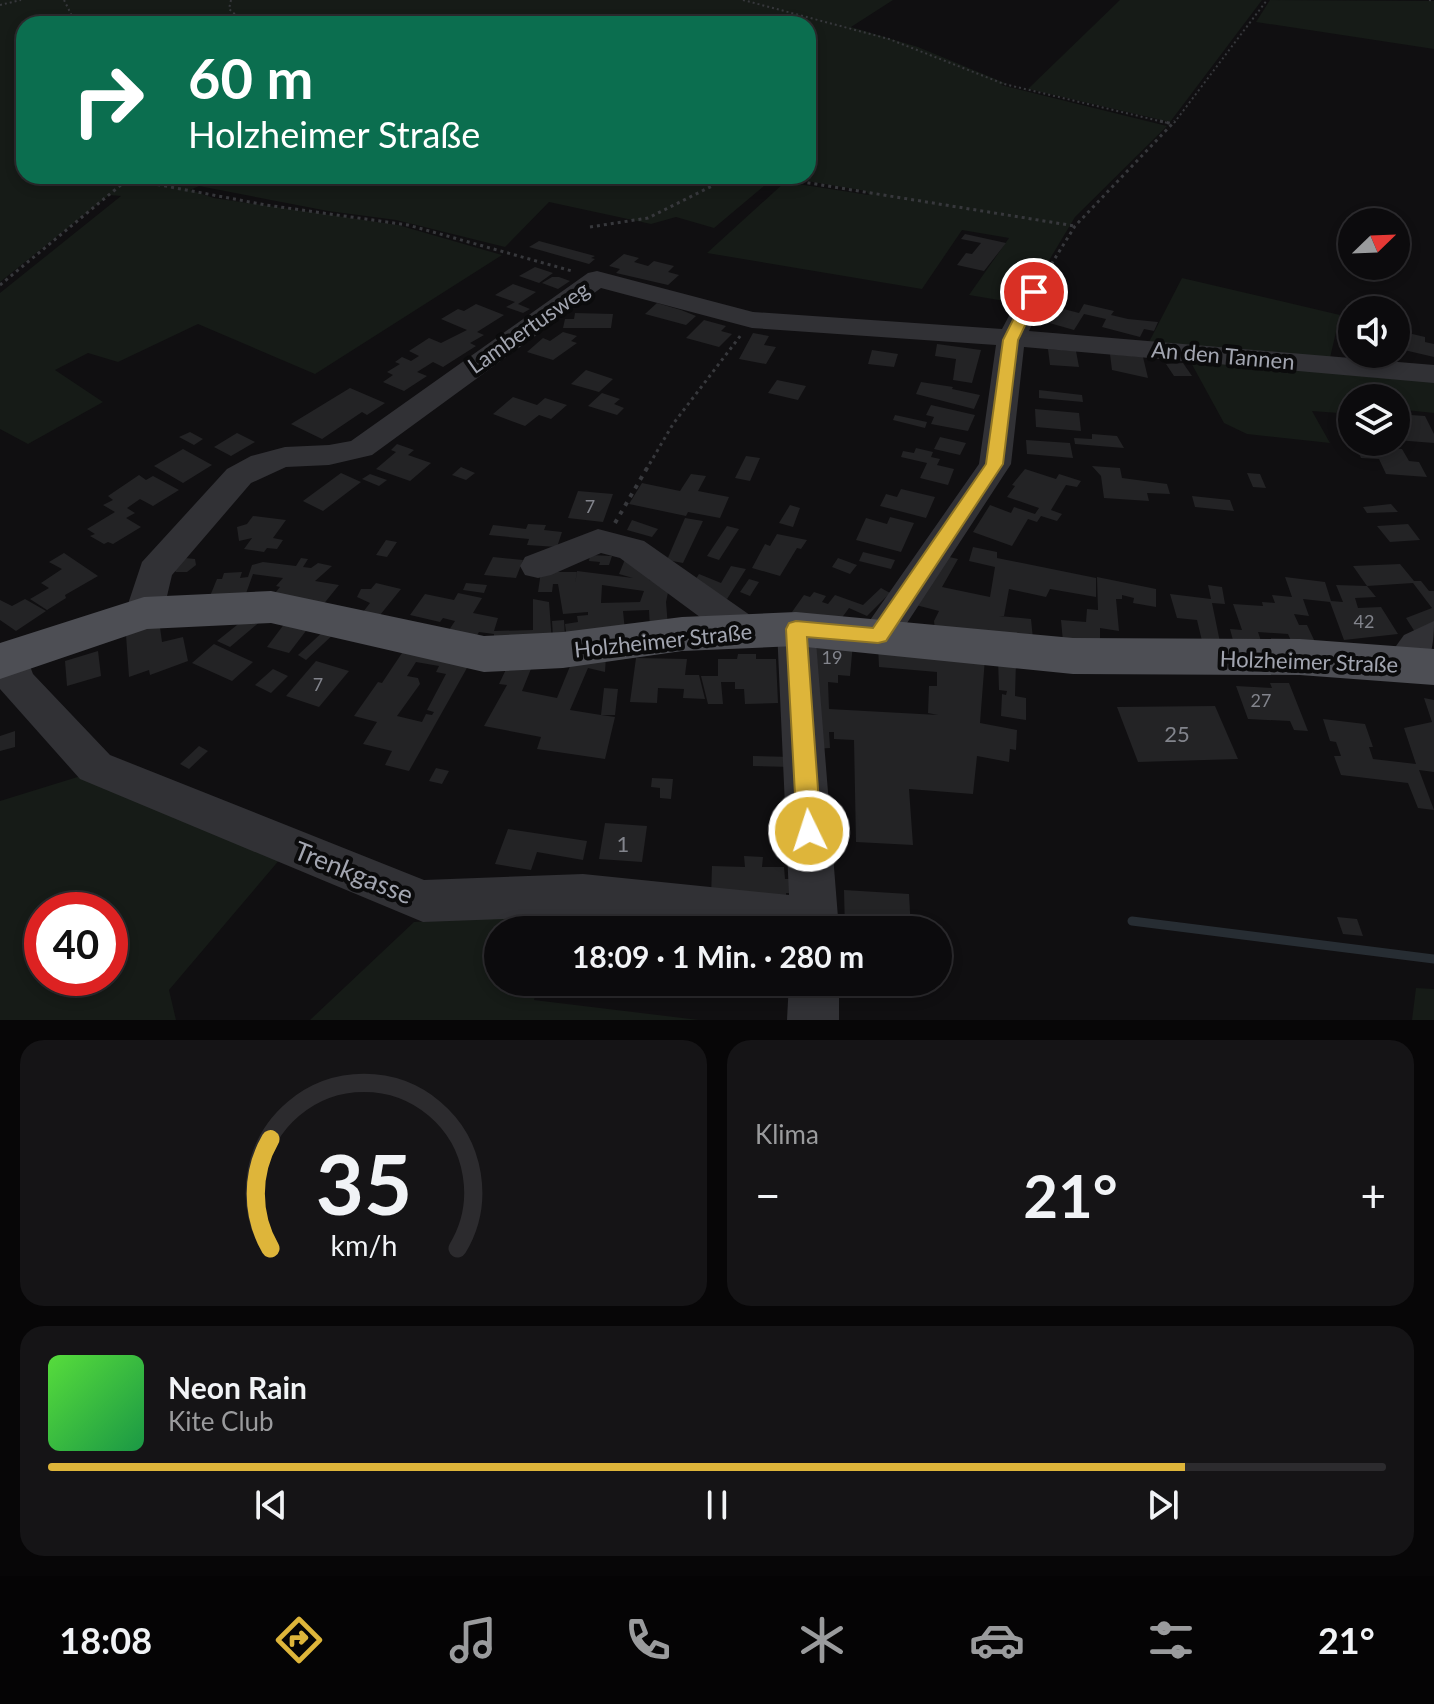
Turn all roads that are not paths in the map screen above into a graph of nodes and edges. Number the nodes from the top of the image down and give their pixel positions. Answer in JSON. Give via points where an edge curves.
{"nodes":[{"id":1,"x":1034,"y":292,"type":"road end"},
{"id":2,"x":1011,"y":340,"type":"junction"},
{"id":3,"x":1434,"y":374,"type":"edge"},
{"id":4,"x":538,"y":566,"type":"dead end"},
{"id":5,"x":144,"y":613,"type":"junction"},
{"id":6,"x":796,"y":629,"type":"junction"},
{"id":7,"x":744,"y":630,"type":"junction"},
{"id":8,"x":878,"y":636,"type":"junction"},
{"id":9,"x":1424,"y":655,"type":"edge"},
{"id":10,"x":4,"y":659,"type":"edge"},
{"id":11,"x":745,"y":916,"type":"edge"},
{"id":12,"x":814,"y":916,"type":"edge"},
{"id":13,"x":814,"y":996,"type":"edge"},
{"id":14,"x":813,"y":1020,"type":"edge"}],
"edges":[{"from":1,"to":2,"type":"street"},
{"from":2,"to":3,"type":"street","name":"An den Tannen"},
{"from":2,"to":5,"type":"street","name":"Lambertusweg","via":[[752,320],[597,279],[361,448],[285,457],[239,476],[155,571]]},
{"from":2,"to":8,"type":"street","via":[[995,464]]},
{"from":4,"to":7,"type":"street","via":[[598,541],[632,549]]},
{"from":5,"to":7,"type":"main road","name":"Holzheimer Straße","via":[[271,607],[484,654]]},
{"from":5,"to":10,"type":"main road","name":"Holzheimer Straße"},
{"from":6,"to":7,"type":"main road","name":"Holzheimer Straße"},
{"from":6,"to":8,"type":"main road","name":"Holzheimer Straße"},
{"from":6,"to":12,"type":"street"},
{"from":8,"to":9,"type":"main road","name":"Holzheimer Straße","via":[[1073,656]]},
{"from":10,"to":11,"type":"street","name":"Trenkgasse","via":[[15,680],[95,767],[423,901],[583,895]]},
{"from":13,"to":14,"type":"street"}]}
